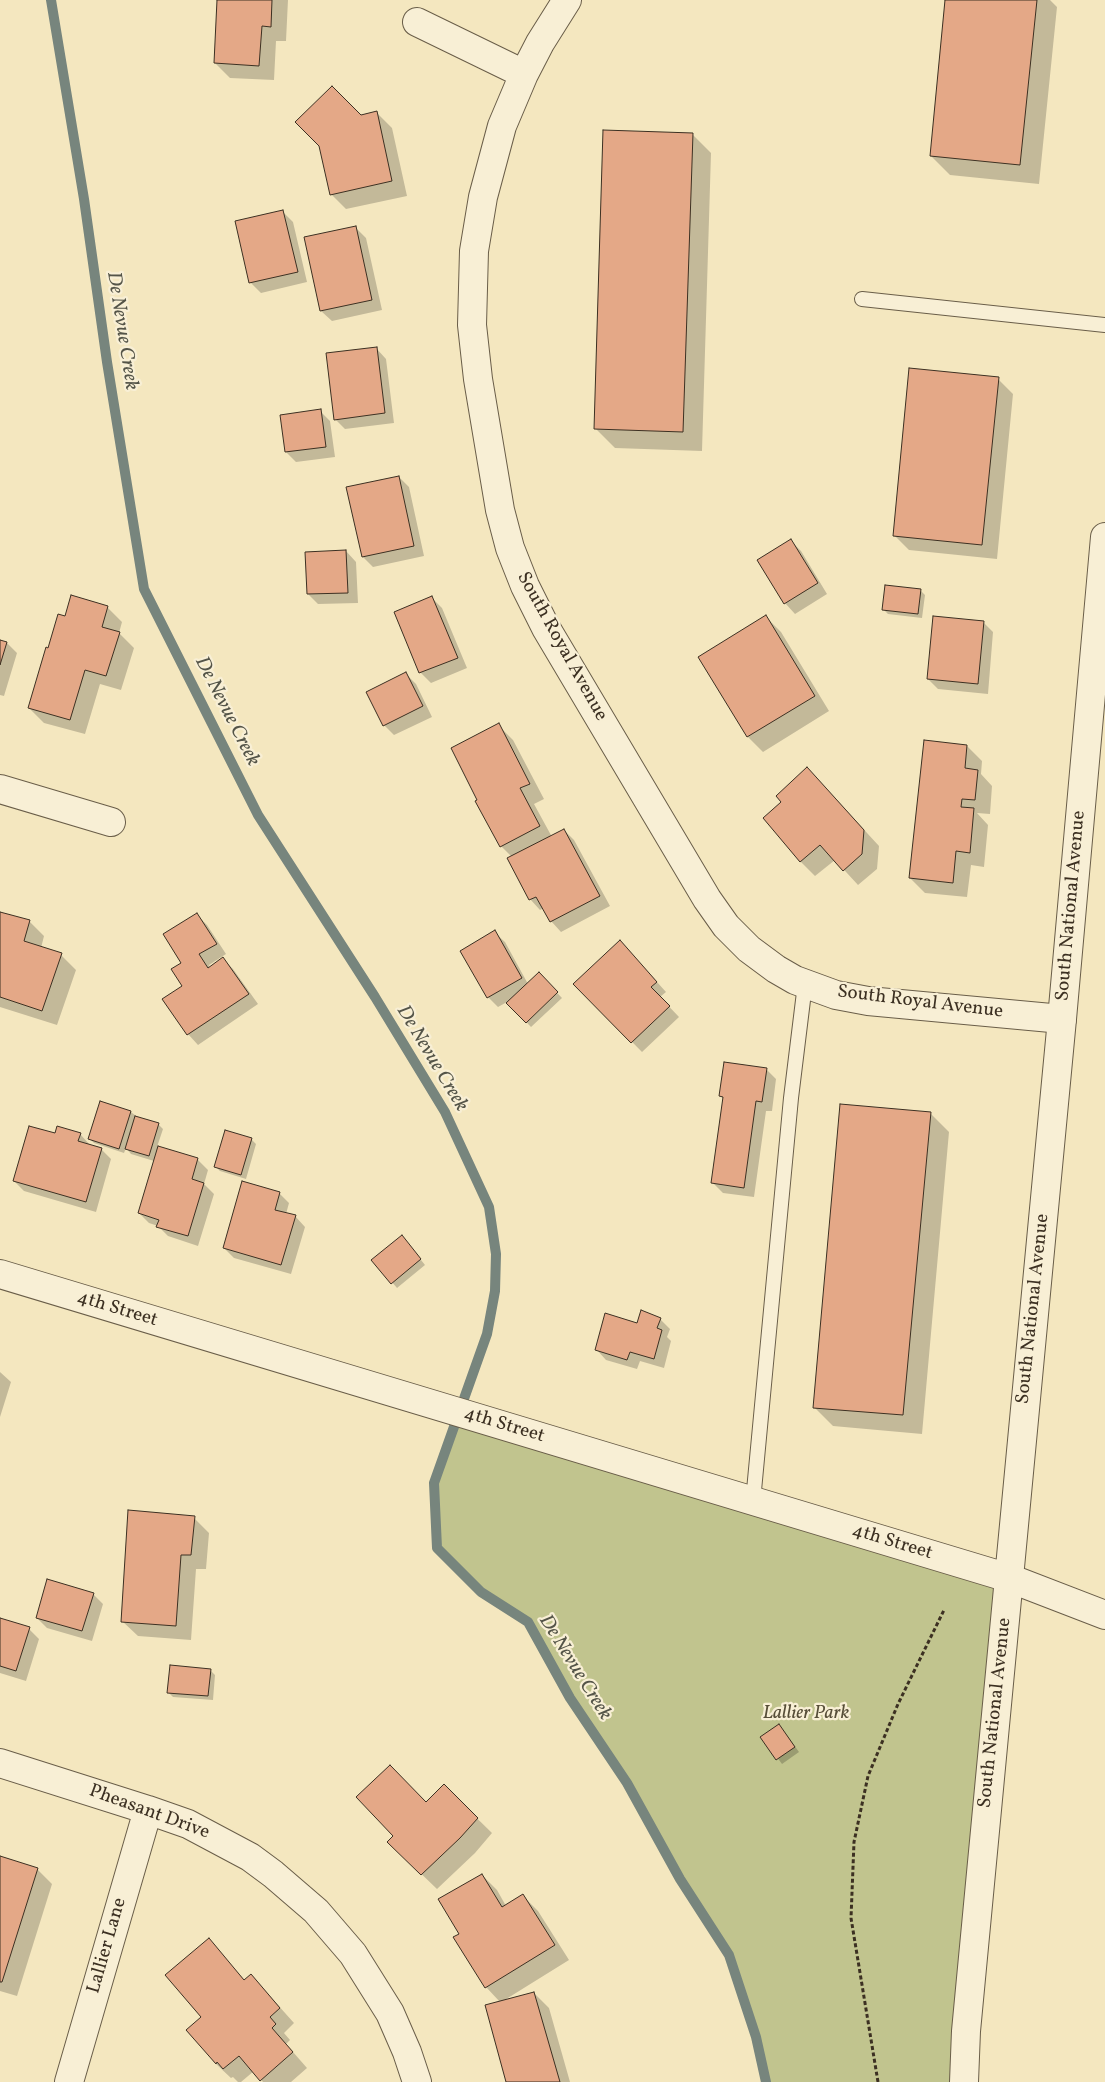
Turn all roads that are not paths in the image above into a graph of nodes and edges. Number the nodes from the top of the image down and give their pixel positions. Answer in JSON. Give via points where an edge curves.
{"nodes":[{"id":1,"x":567,"y":0,"type":"edge"},
{"id":2,"x":417,"y":22,"type":"dead end"},
{"id":3,"x":524,"y":74,"type":"junction"},
{"id":4,"x":862,"y":299,"type":"dead end"},
{"id":5,"x":1105,"y":326,"type":"edge"},
{"id":6,"x":1105,"y":536,"type":"edge"},
{"id":7,"x":0,"y":789,"type":"edge"},
{"id":8,"x":111,"y":822,"type":"dead end"},
{"id":9,"x":805,"y":984,"type":"junction"},
{"id":10,"x":1062,"y":1019,"type":"junction"},
{"id":11,"x":0,"y":1274,"type":"edge"},
{"id":12,"x":753,"y":1501,"type":"junction"},
{"id":13,"x":1009,"y":1578,"type":"junction"},
{"id":14,"x":1105,"y":1615,"type":"edge"},
{"id":15,"x":0,"y":1764,"type":"edge"},
{"id":16,"x":148,"y":1810,"type":"junction"},
{"id":17,"x":69,"y":2082,"type":"edge"},
{"id":18,"x":417,"y":2082,"type":"edge"},
{"id":19,"x":964,"y":2082,"type":"edge"}],
"edges":[{"from":1,"to":3,"type":"street","name":"South Royal Avenue"},
{"from":2,"to":3,"type":"street"},
{"from":3,"to":9,"type":"street","name":"South Royal Avenue","via":[[491,161],[479,214],[473,279],[472,325],[478,380],[510,548],[546,628],[713,908],[749,949],[776,969]]},
{"from":4,"to":5,"type":"lane"},
{"from":6,"to":10,"type":"street","name":"South National Avenue"},
{"from":7,"to":8,"type":"street"},
{"from":9,"to":10,"type":"street","name":"South Royal Avenue","via":[[836,995],[868,1001]]},
{"from":9,"to":12,"type":"lane","via":[[791,1098]]},
{"from":10,"to":13,"type":"street","name":"South National Avenue"},
{"from":11,"to":12,"type":"street","name":"4th Street"},
{"from":12,"to":13,"type":"street","name":"4th Street"},
{"from":13,"to":14,"type":"street","name":"4th Street"},
{"from":13,"to":19,"type":"street","name":"South National Avenue","via":[[966,2021]]},
{"from":15,"to":16,"type":"street","name":"Pheasant Drive"},
{"from":16,"to":17,"type":"street","name":"Lallier Lane"},
{"from":16,"to":18,"type":"street","name":"Pheasant Drive","via":[[188,1824],[250,1858],[316,1911],[353,1954],[384,2001]]}]}
